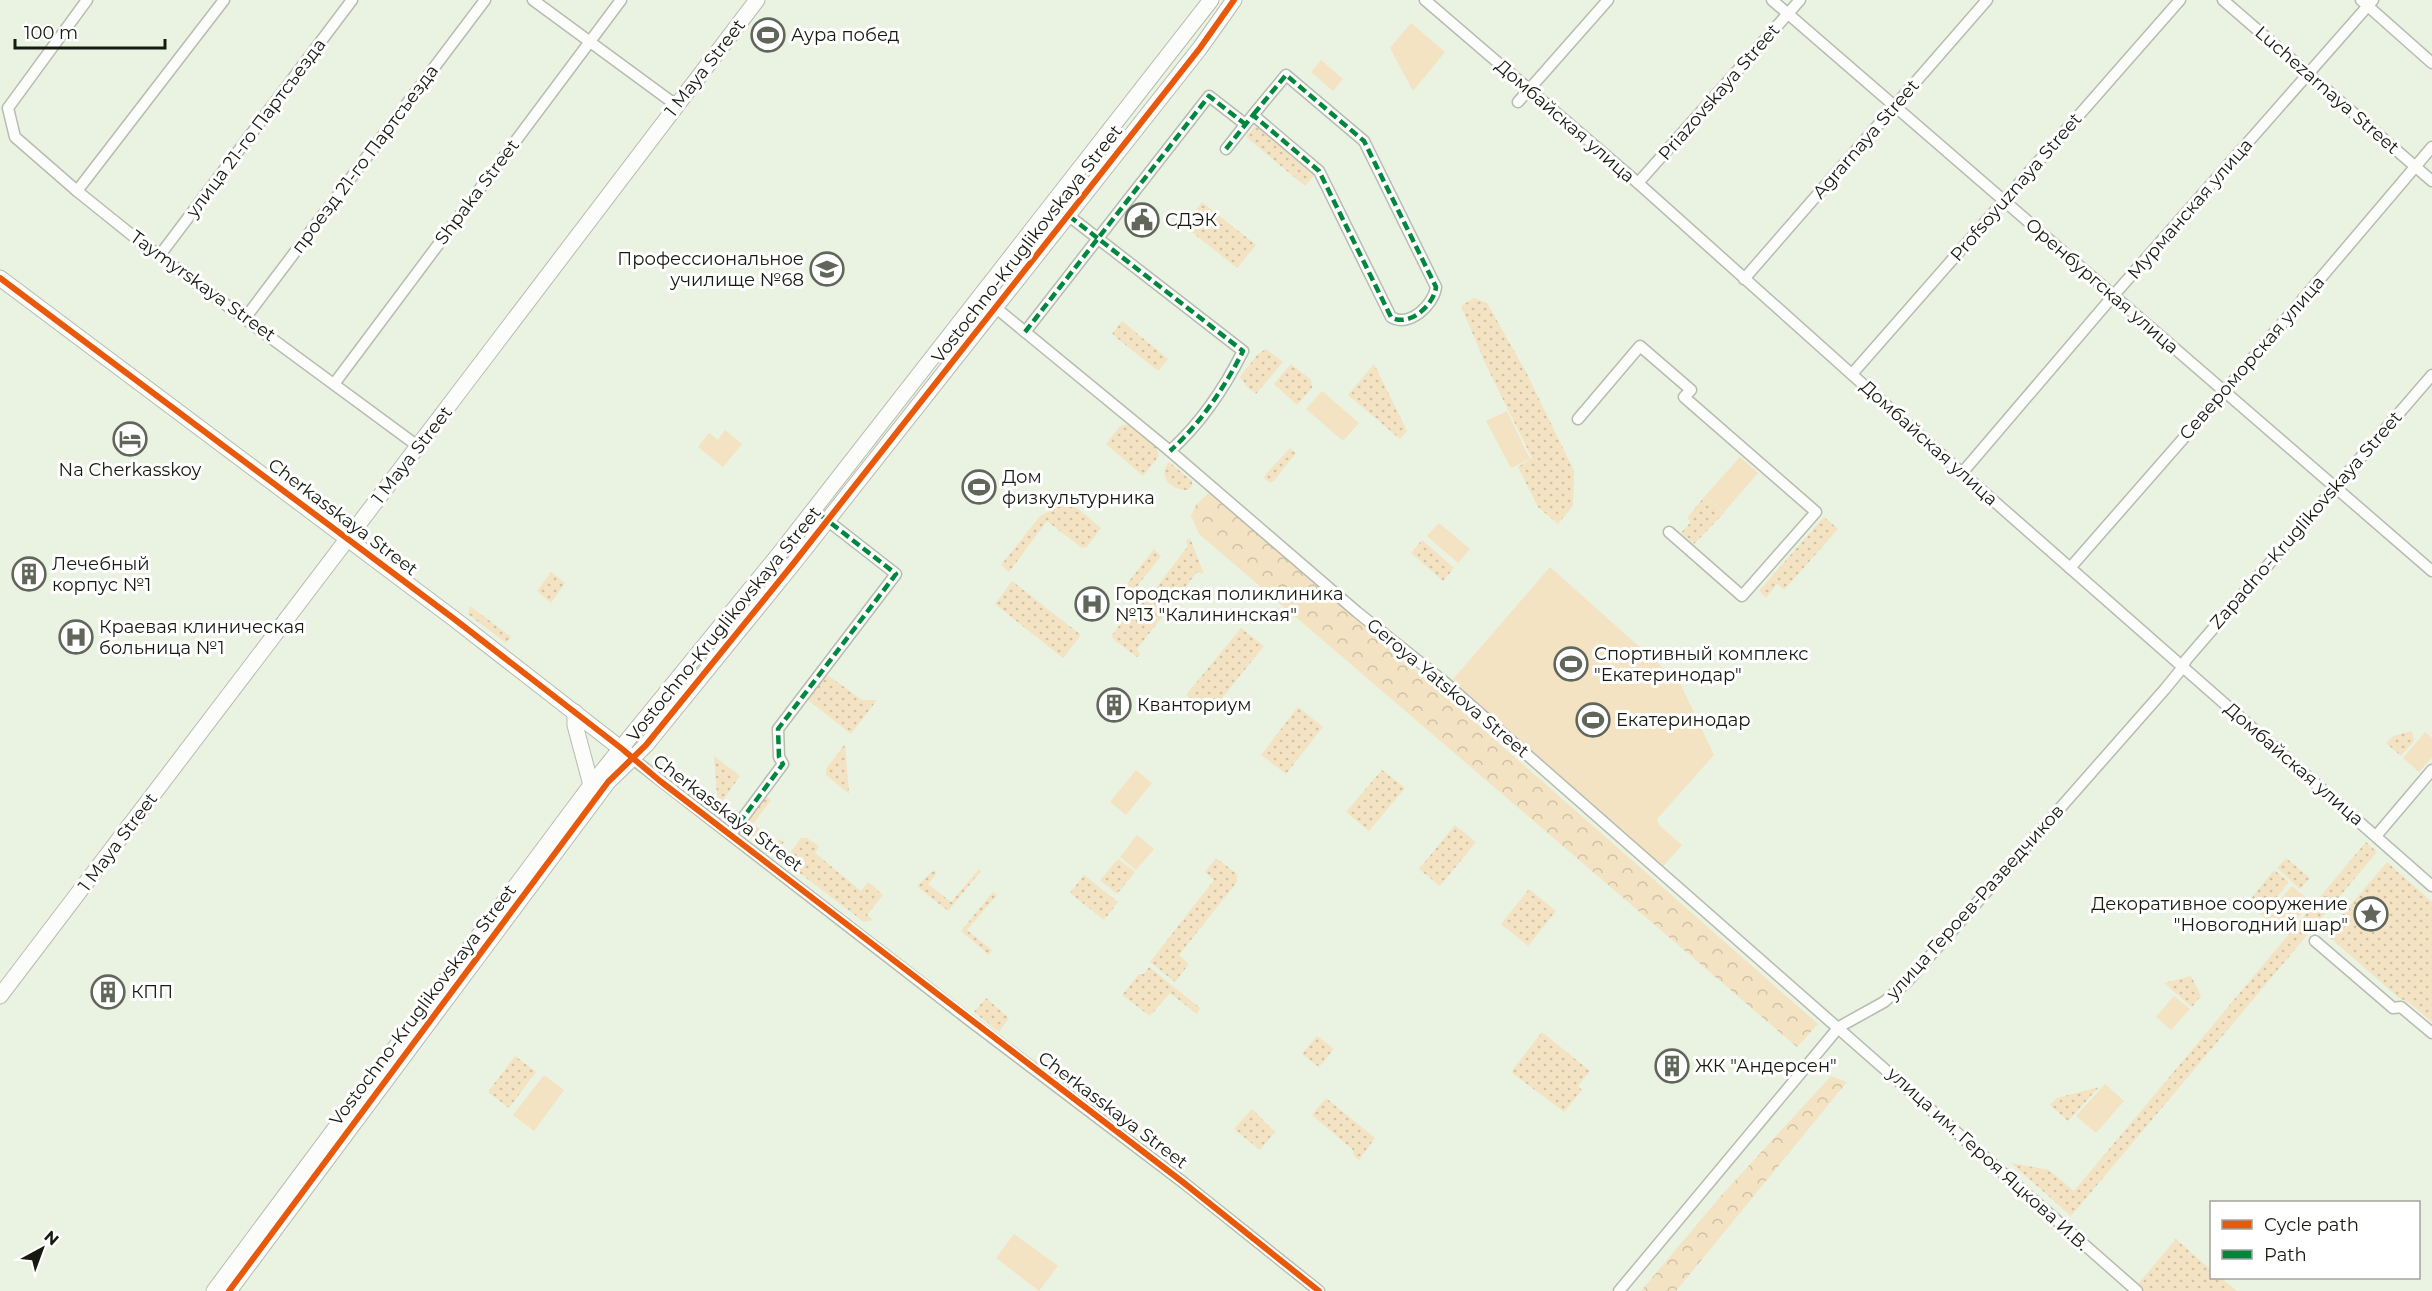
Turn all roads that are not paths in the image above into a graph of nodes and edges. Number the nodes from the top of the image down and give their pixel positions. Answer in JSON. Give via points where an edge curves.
{"nodes":[{"id":1,"x":87,"y":0,"type":"edge"},
{"id":2,"x":224,"y":0,"type":"edge"},
{"id":3,"x":352,"y":0,"type":"edge"},
{"id":4,"x":485,"y":0,"type":"edge"},
{"id":5,"x":533,"y":0,"type":"edge"},
{"id":6,"x":621,"y":0,"type":"edge"},
{"id":7,"x":757,"y":0,"type":"edge"},
{"id":8,"x":1211,"y":0,"type":"edge"},
{"id":9,"x":1425,"y":0,"type":"edge"},
{"id":10,"x":1608,"y":0,"type":"edge"},
{"id":11,"x":1772,"y":0,"type":"edge"},
{"id":12,"x":1800,"y":0,"type":"edge"},
{"id":13,"x":1987,"y":0,"type":"edge"},
{"id":14,"x":2180,"y":0,"type":"edge"},
{"id":15,"x":2223,"y":0,"type":"edge"},
{"id":16,"x":2367,"y":2,"type":"edge"},
{"id":17,"x":1226,"y":3,"type":"edge"},
{"id":18,"x":1788,"y":14,"type":"junction"},
{"id":19,"x":588,"y":41,"type":"junction"},
{"id":20,"x":2432,"y":63,"type":"edge"},
{"id":21,"x":2309,"y":74,"type":"junction"},
{"id":22,"x":1529,"y":89,"type":"junction"},
{"id":23,"x":1518,"y":102,"type":"dead end"},
{"id":24,"x":676,"y":105,"type":"junction"},
{"id":25,"x":1895,"y":106,"type":"junction"},
{"id":26,"x":1253,"y":115,"type":"junction"},
{"id":27,"x":1245,"y":124,"type":"junction"},
{"id":28,"x":2432,"y":147,"type":"edge"},
{"id":29,"x":1226,"y":149,"type":"dead end"},
{"id":30,"x":2415,"y":166,"type":"junction"},
{"id":31,"x":2432,"y":181,"type":"edge"},
{"id":32,"x":1638,"y":183,"type":"junction"},
{"id":33,"x":77,"y":191,"type":"junction"},
{"id":34,"x":2003,"y":200,"type":"junction"},
{"id":35,"x":1069,"y":216,"type":"junction"},
{"id":36,"x":1099,"y":240,"type":"junction"},
{"id":37,"x":160,"y":255,"type":"junction"},
{"id":38,"x":0,"y":278,"type":"edge"},
{"id":39,"x":1744,"y":279,"type":"junction"},
{"id":40,"x":2113,"y":296,"type":"junction"},
{"id":41,"x":996,"y":308,"type":"junction"},
{"id":42,"x":246,"y":317,"type":"junction"},
{"id":43,"x":1025,"y":333,"type":"junction"},
{"id":44,"x":1852,"y":374,"type":"junction"},
{"id":45,"x":2432,"y":375,"type":"edge"},
{"id":46,"x":334,"y":384,"type":"junction"},
{"id":47,"x":2224,"y":392,"type":"junction"},
{"id":48,"x":1578,"y":419,"type":"dead end"},
{"id":49,"x":419,"y":447,"type":"junction"},
{"id":50,"x":1170,"y":451,"type":"junction"},
{"id":51,"x":1962,"y":473,"type":"junction"},
{"id":52,"x":2335,"y":488,"type":"junction"},
{"id":53,"x":814,"y":510,"type":"junction"},
{"id":54,"x":828,"y":521,"type":"junction"},
{"id":55,"x":1669,"y":532,"type":"dead end"},
{"id":56,"x":348,"y":538,"type":"junction"},
{"id":57,"x":2070,"y":568,"type":"junction"},
{"id":58,"x":2432,"y":572,"type":"edge"},
{"id":59,"x":2183,"y":667,"type":"junction"},
{"id":60,"x":575,"y":712,"type":"junction"},
{"id":61,"x":621,"y":748,"type":"junction"},
{"id":62,"x":633,"y":759,"type":"junction"},
{"id":63,"x":2432,"y":770,"type":"edge"},
{"id":64,"x":591,"y":785,"type":"junction"},
{"id":65,"x":731,"y":834,"type":"junction"},
{"id":66,"x":2376,"y":836,"type":"junction"},
{"id":67,"x":2432,"y":886,"type":"edge"},
{"id":68,"x":2315,"y":941,"type":"dead end"},
{"id":69,"x":0,"y":996,"type":"edge"},
{"id":70,"x":1839,"y":1027,"type":"junction"},
{"id":71,"x":2432,"y":1032,"type":"edge"},
{"id":72,"x":214,"y":1291,"type":"edge"},
{"id":73,"x":229,"y":1291,"type":"edge"},
{"id":74,"x":1319,"y":1291,"type":"edge"},
{"id":75,"x":1619,"y":1291,"type":"edge"},
{"id":76,"x":2137,"y":1291,"type":"edge"}],
"edges":[{"from":1,"to":33,"type":"street","name":"Taymyrskaya Street","via":[[8,108],[15,137]]},
{"from":2,"to":33,"type":"street"},
{"from":3,"to":37,"type":"street","name":"улица 21-го Партсъезда"},
{"from":4,"to":42,"type":"street","name":"проезд 21-го Партсъезда"},
{"from":5,"to":19,"type":"street"},
{"from":6,"to":19,"type":"street","name":"Shpaka Street"},
{"from":7,"to":24,"type":"street","name":"1 Maya Street"},
{"from":8,"to":53,"type":"street","name":"Vostochno-Kruglikovskaya Street"},
{"from":9,"to":22,"type":"street","name":"Домбайская улица"},
{"from":10,"to":22,"type":"street"},
{"from":11,"to":18,"type":"street","name":"Оренбургская улица"},
{"from":12,"to":18,"type":"street","name":"Priazovskaya Street"},
{"from":13,"to":25,"type":"street","name":"Agrarnaya Street"},
{"from":14,"to":34,"type":"street","name":"Profsoyuznaya Street"},
{"from":15,"to":21,"type":"street","name":"Luchezarnaya Street"},
{"from":16,"to":20,"type":"street"},
{"from":16,"to":21,"type":"street","name":"Мурманская улица"},
{"from":17,"to":35,"type":"street","name":"Vostochno-Kruglikovskaya Street","via":[[1200,48]]},
{"from":18,"to":25,"type":"street","name":"Оренбургская улица"},
{"from":18,"to":32,"type":"street","name":"Priazovskaya Street"},
{"from":19,"to":24,"type":"street"},
{"from":19,"to":46,"type":"street","name":"Shpaka Street"},
{"from":21,"to":30,"type":"street","name":"Luchezarnaya Street"},
{"from":21,"to":40,"type":"street","name":"Мурманская улица"},
{"from":22,"to":23,"type":"street"},
{"from":22,"to":32,"type":"street","name":"Домбайская улица"},
{"from":24,"to":49,"type":"street","name":"1 Maya Street"},
{"from":25,"to":34,"type":"street","name":"Оренбургская улица"},
{"from":25,"to":39,"type":"street","name":"Agrarnaya Street"},
{"from":26,"to":26,"type":"street","via":[[1319,171],[1391,317],[1397,321],[1414,317],[1432,299],[1436,286],[1364,141],[1286,75]]},
{"from":26,"to":27,"type":"street"},
{"from":27,"to":29,"type":"street"},
{"from":27,"to":36,"type":"street","via":[[1209,96]]},
{"from":28,"to":30,"type":"street","name":"Североморская улица"},
{"from":30,"to":31,"type":"street","name":"Luchezarnaya Street"},
{"from":30,"to":47,"type":"street","name":"Североморская улица"},
{"from":32,"to":39,"type":"street","name":"Домбайская улица"},
{"from":33,"to":37,"type":"street","name":"Taymyrskaya Street"},
{"from":34,"to":40,"type":"street","name":"Оренбургская улица"},
{"from":34,"to":44,"type":"street","name":"Profsoyuznaya Street"},
{"from":35,"to":36,"type":"street"},
{"from":35,"to":41,"type":"street","name":"Vostochno-Kruglikovskaya Street"},
{"from":36,"to":43,"type":"street"},
{"from":36,"to":50,"type":"street","via":[[1243,351],[1229,379]]},
{"from":37,"to":42,"type":"street","name":"Taymyrskaya Street"},
{"from":38,"to":56,"type":"street","name":"Cherkasskaya Street"},
{"from":39,"to":44,"type":"street","name":"Домбайская улица"},
{"from":40,"to":47,"type":"street","name":"Оренбургская улица"},
{"from":40,"to":51,"type":"street","name":"Мурманская улица"},
{"from":41,"to":43,"type":"street","name":"Geroya Yatskova Street"},
{"from":41,"to":54,"type":"street","name":"Vostochno-Kruglikovskaya Street"},
{"from":42,"to":46,"type":"street","name":"Taymyrskaya Street"},
{"from":43,"to":50,"type":"street","name":"Geroya Yatskova Street"},
{"from":44,"to":51,"type":"street","name":"Домбайская улица"},
{"from":45,"to":52,"type":"street","name":"Zapadno-Kruglikovskaya Street"},
{"from":46,"to":49,"type":"street","name":"Taymyrskaya Street"},
{"from":47,"to":52,"type":"street","name":"Оренбургская улица"},
{"from":47,"to":57,"type":"street","name":"Североморская улица"},
{"from":48,"to":55,"type":"street","via":[[1640,346],[1690,390],[1684,397],[1816,512],[1742,596]]},
{"from":49,"to":56,"type":"street","name":"1 Maya Street"},
{"from":50,"to":70,"type":"street","name":"Geroya Yatskova Street","via":[[1442,680]]},
{"from":51,"to":57,"type":"street","name":"Домбайская улица"},
{"from":52,"to":58,"type":"street","name":"Оренбургская улица"},
{"from":52,"to":59,"type":"street","name":"Zapadno-Kruglikovskaya Street"},
{"from":53,"to":54,"type":"street"},
{"from":53,"to":61,"type":"street","name":"Vostochno-Kruglikovskaya Street"},
{"from":54,"to":62,"type":"street","name":"Vostochno-Kruglikovskaya Street"},
{"from":54,"to":65,"type":"street","via":[[896,574],[778,729],[783,764]]},
{"from":56,"to":60,"type":"street","name":"Cherkasskaya Street"},
{"from":56,"to":69,"type":"street","name":"1 Maya Street"},
{"from":57,"to":59,"type":"street","name":"Домбайская улица"},
{"from":59,"to":66,"type":"street","name":"Домбайская улица"},
{"from":59,"to":70,"type":"street","name":"улица Героев-Разведчиков","via":[[1907,982],[1884,1002]]},
{"from":60,"to":61,"type":"street","name":"Cherkasskaya Street"},
{"from":60,"to":64,"type":"street"},
{"from":61,"to":62,"type":"street","name":"Cherkasskaya Street"},
{"from":61,"to":64,"type":"street","name":"Vostochno-Kruglikovskaya Street"},
{"from":62,"to":65,"type":"street","name":"Cherkasskaya Street"},
{"from":62,"to":73,"type":"street","name":"Vostochno-Kruglikovskaya Street","via":[[608,782]]},
{"from":63,"to":66,"type":"street"},
{"from":64,"to":72,"type":"street","name":"Vostochno-Kruglikovskaya Street"},
{"from":65,"to":74,"type":"street","name":"Cherkasskaya Street"},
{"from":66,"to":67,"type":"street","name":"Домбайская улица"},
{"from":68,"to":71,"type":"street","via":[[2393,1008],[2402,1007]]},
{"from":70,"to":75,"type":"street","name":"улица Героев-Разведчиков"},
{"from":70,"to":76,"type":"street","name":"улица им. Героя Яцкова И.В."}]}
